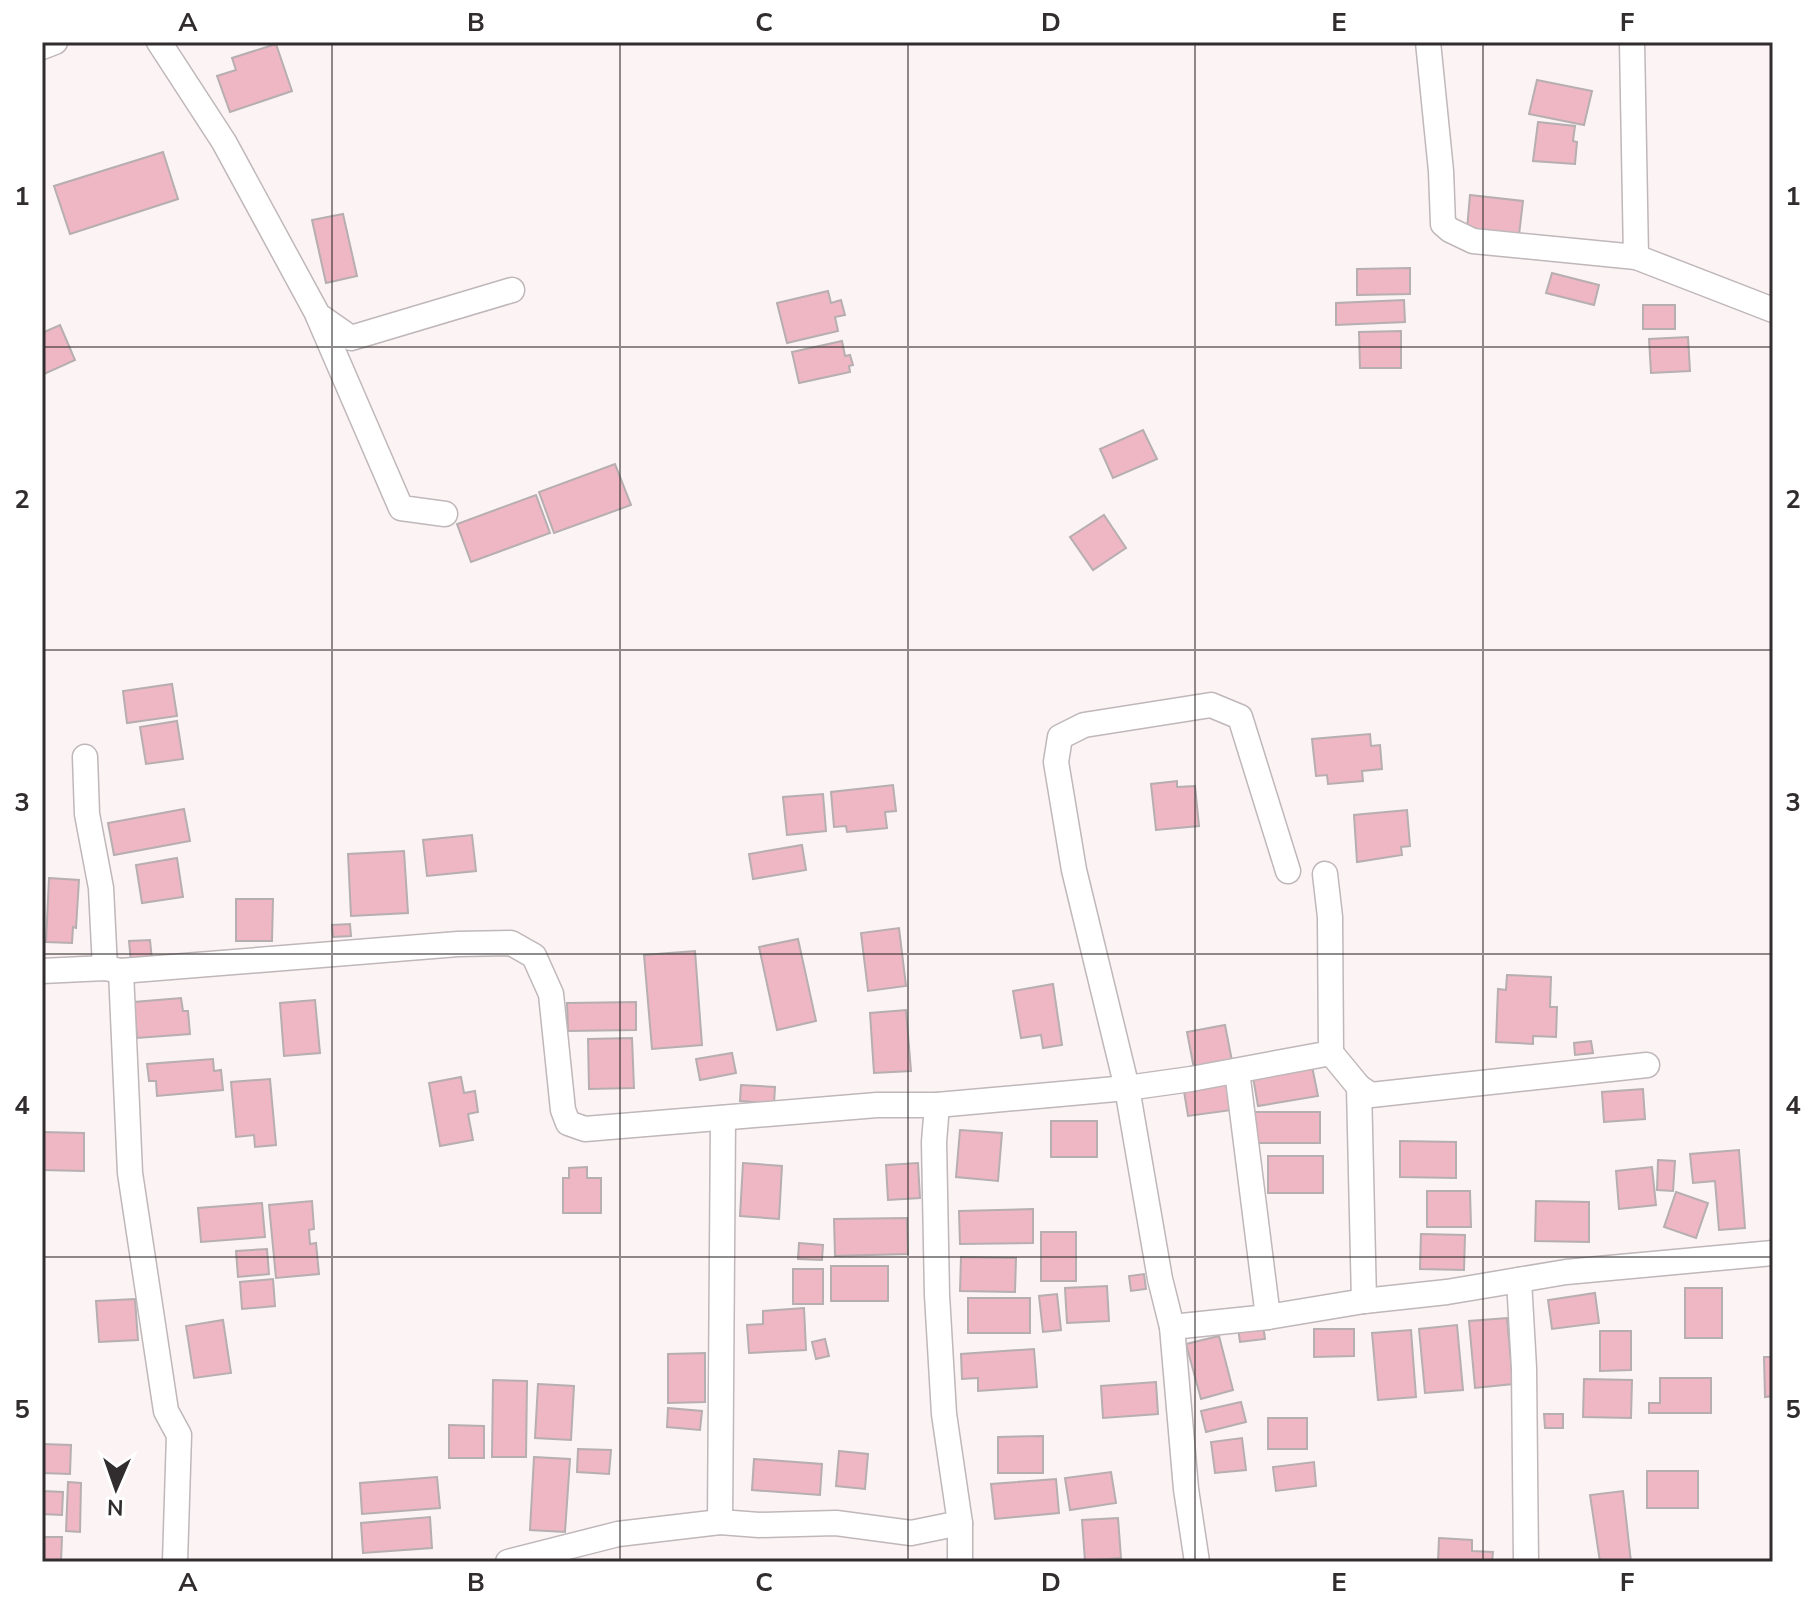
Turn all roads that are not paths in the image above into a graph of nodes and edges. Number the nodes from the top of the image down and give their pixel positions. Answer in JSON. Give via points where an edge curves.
{"nodes":[{"id":1,"x":55,"y":42,"type":"edge"},
{"id":2,"x":159,"y":42,"type":"edge"},
{"id":3,"x":1428,"y":42,"type":"edge"},
{"id":4,"x":1632,"y":42,"type":"edge"},
{"id":5,"x":42,"y":47,"type":"edge"},
{"id":6,"x":1636,"y":257,"type":"junction"},
{"id":7,"x":512,"y":290,"type":"dead end"},
{"id":8,"x":1773,"y":310,"type":"edge"},
{"id":9,"x":318,"y":315,"type":"junction"},
{"id":10,"x":445,"y":514,"type":"dead end"},
{"id":11,"x":85,"y":757,"type":"dead end"},
{"id":12,"x":1288,"y":871,"type":"dead end"},
{"id":13,"x":1325,"y":874,"type":"dead end"},
{"id":14,"x":113,"y":969,"type":"junction"},
{"id":15,"x":42,"y":971,"type":"edge"},
{"id":16,"x":1331,"y":1053,"type":"junction"},
{"id":17,"x":1647,"y":1065,"type":"dead end"},
{"id":18,"x":1237,"y":1071,"type":"junction"},
{"id":19,"x":1359,"y":1087,"type":"junction"},
{"id":20,"x":1127,"y":1088,"type":"junction"},
{"id":21,"x":937,"y":1105,"type":"junction"},
{"id":22,"x":723,"y":1118,"type":"junction"},
{"id":23,"x":1773,"y":1253,"type":"edge"},
{"id":24,"x":1519,"y":1280,"type":"junction"},
{"id":25,"x":1364,"y":1301,"type":"junction"},
{"id":26,"x":1268,"y":1317,"type":"junction"},
{"id":27,"x":1172,"y":1327,"type":"junction"},
{"id":28,"x":720,"y":1522,"type":"junction"},
{"id":29,"x":960,"y":1523,"type":"junction"},
{"id":30,"x":175,"y":1562,"type":"edge"},
{"id":31,"x":508,"y":1562,"type":"edge"},
{"id":32,"x":960,"y":1562,"type":"edge"},
{"id":33,"x":1197,"y":1562,"type":"edge"},
{"id":34,"x":1526,"y":1562,"type":"edge"}],
"edges":[{"from":1,"to":5,"type":"street"},
{"from":2,"to":9,"type":"street","via":[[224,142]]},
{"from":3,"to":6,"type":"street","via":[[1443,224],[1473,241]]},
{"from":4,"to":6,"type":"street"},
{"from":6,"to":8,"type":"street"},
{"from":7,"to":9,"type":"street","via":[[351,338]]},
{"from":9,"to":10,"type":"street","via":[[401,508]]},
{"from":11,"to":14,"type":"street","via":[[88,825]]},
{"from":12,"to":20,"type":"street","via":[[1240,717],[1211,705],[1084,725],[1060,737],[1056,762],[1074,870]]},
{"from":13,"to":16,"type":"street"},
{"from":14,"to":15,"type":"street"},
{"from":14,"to":22,"type":"street","via":[[511,943],[534,956],[551,994],[568,1123],[585,1129]]},
{"from":14,"to":30,"type":"street","via":[[130,1173],[166,1411],[179,1435]]},
{"from":16,"to":18,"type":"street"},
{"from":16,"to":19,"type":"street"},
{"from":17,"to":19,"type":"street","via":[[1371,1095]]},
{"from":18,"to":20,"type":"street"},
{"from":18,"to":26,"type":"street"},
{"from":19,"to":25,"type":"street"},
{"from":20,"to":21,"type":"street"},
{"from":20,"to":27,"type":"street"},
{"from":21,"to":22,"type":"street"},
{"from":21,"to":29,"type":"street","via":[[938,1310],[944,1414]]},
{"from":22,"to":28,"type":"street"},
{"from":23,"to":24,"type":"street"},
{"from":24,"to":25,"type":"street"},
{"from":24,"to":34,"type":"street"},
{"from":25,"to":26,"type":"street"},
{"from":26,"to":27,"type":"street"},
{"from":27,"to":33,"type":"street"},
{"from":28,"to":29,"type":"street","via":[[836,1523],[911,1533]]},
{"from":28,"to":31,"type":"street","via":[[618,1534]]},
{"from":29,"to":32,"type":"street"}]}
